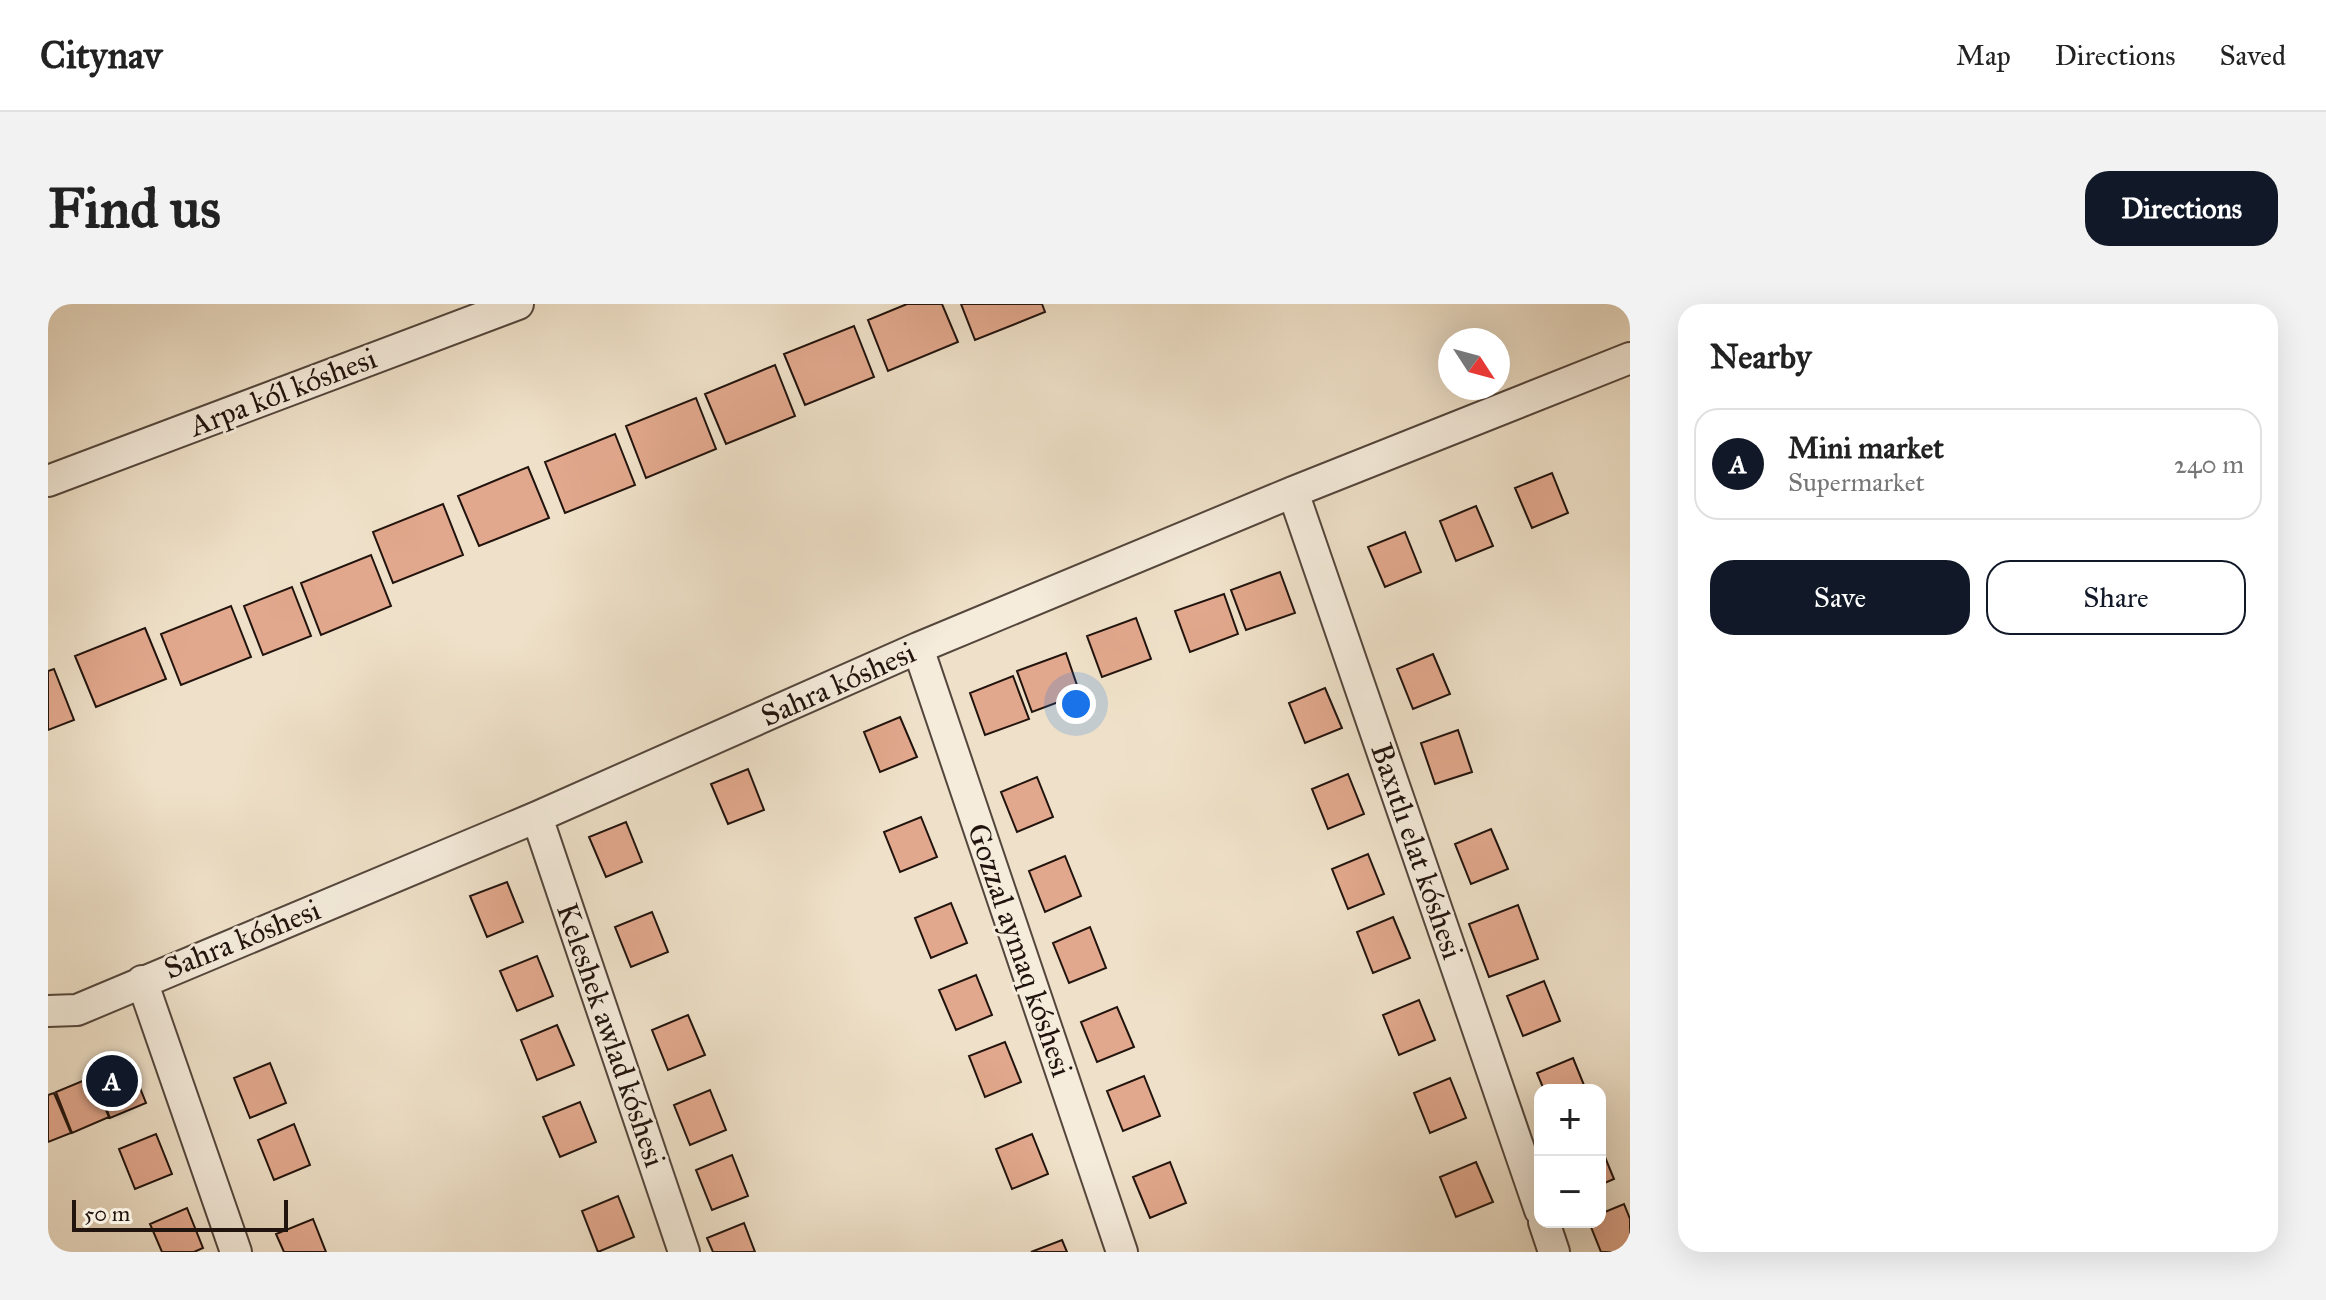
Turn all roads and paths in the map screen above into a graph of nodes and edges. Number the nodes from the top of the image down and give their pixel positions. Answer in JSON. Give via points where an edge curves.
{"nodes":[{"id":1,"x":518,"y":304,"type":"edge"},
{"id":2,"x":1630,"y":358,"type":"edge"},
{"id":3,"x":48,"y":481,"type":"edge"},
{"id":4,"x":1293,"y":492,"type":"junction"},
{"id":5,"x":918,"y":648,"type":"junction"},
{"id":6,"x":537,"y":817,"type":"junction"},
{"id":7,"x":142,"y":981,"type":"junction"},
{"id":8,"x":48,"y":1011,"type":"edge"},
{"id":9,"x":1534,"y":1193,"type":"edge"},
{"id":10,"x":1546,"y":1228,"type":"edge"},
{"id":11,"x":236,"y":1252,"type":"edge"},
{"id":12,"x":684,"y":1252,"type":"edge"},
{"id":13,"x":1122,"y":1252,"type":"edge"},
{"id":14,"x":1554,"y":1252,"type":"edge"}],
"edges":[{"from":1,"to":3,"type":"street","name":"Arpa kól kóshesi"},
{"from":2,"to":4,"type":"street","name":"Sahra kóshesi"},
{"from":4,"to":5,"type":"street","name":"Sahra kóshesi"},
{"from":4,"to":9,"type":"street","name":"Baxıtlı elat kóshesi"},
{"from":5,"to":6,"type":"street","name":"Sahra kóshesi"},
{"from":5,"to":13,"type":"street","name":"Gozzal aymaq kóshesi"},
{"from":6,"to":7,"type":"street","name":"Sahra kóshesi"},
{"from":6,"to":12,"type":"street","name":"Keleshek awlad kóshesi"},
{"from":7,"to":8,"type":"street","name":"Sahra kóshesi","via":[[77,1010]]},
{"from":7,"to":11,"type":"street"},
{"from":10,"to":14,"type":"street"}]}
